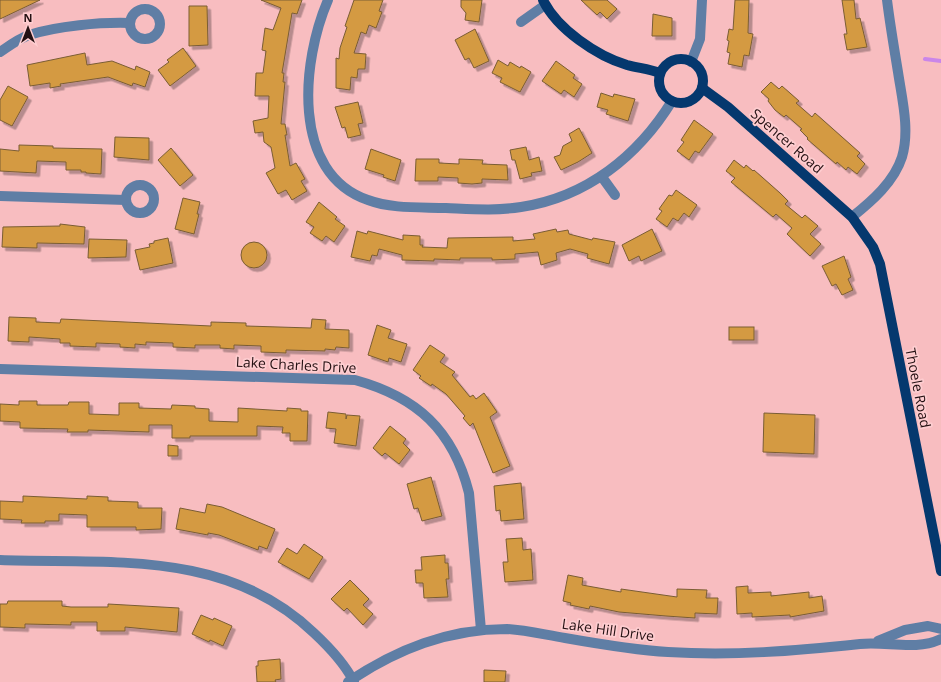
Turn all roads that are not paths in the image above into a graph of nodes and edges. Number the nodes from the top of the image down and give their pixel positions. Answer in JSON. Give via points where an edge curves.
{"nodes":[{"id":1,"x":328,"y":0,"type":"edge"},
{"id":2,"x":702,"y":0,"type":"edge"},
{"id":3,"x":886,"y":0,"type":"edge"},
{"id":4,"x":544,"y":2,"type":"edge"},
{"id":5,"x":521,"y":22,"type":"dead end"},
{"id":6,"x":130,"y":23,"type":"dead end"},
{"id":7,"x":0,"y":52,"type":"edge"},
{"id":8,"x":691,"y":62,"type":"junction"},
{"id":9,"x":660,"y":73,"type":"junction"},
{"id":10,"x":702,"y":88,"type":"junction"},
{"id":11,"x":672,"y":100,"type":"junction"},
{"id":12,"x":602,"y":176,"type":"junction"},
{"id":13,"x":615,"y":195,"type":"dead end"},
{"id":14,"x":0,"y":196,"type":"edge"},
{"id":15,"x":126,"y":200,"type":"dead end"},
{"id":16,"x":852,"y":217,"type":"junction"},
{"id":17,"x":0,"y":369,"type":"edge"},
{"id":18,"x":0,"y":560,"type":"edge"},
{"id":19,"x":941,"y":571,"type":"edge"},
{"id":20,"x":941,"y":629,"type":"edge"},
{"id":21,"x":481,"y":630,"type":"junction"},
{"id":22,"x":941,"y":639,"type":"edge"},
{"id":23,"x":877,"y":642,"type":"junction"},
{"id":24,"x":352,"y":681,"type":"edge"}],
"edges":[{"from":1,"to":12,"type":"street","via":[[316,34],[311,61],[309,117],[319,157],[338,181],[351,192],[367,200],[400,206],[502,209],[543,202]]},
{"from":2,"to":8,"type":"street","via":[[700,39]]},
{"from":3,"to":16,"type":"street","via":[[903,108],[902,157],[886,184],[871,202]]},
{"from":4,"to":5,"type":"street"},
{"from":4,"to":9,"type":"main road","via":[[564,27],[582,42],[626,65]]},
{"from":6,"to":7,"type":"street","via":[[105,23],[30,35]]},
{"from":8,"to":9,"type":"main road","via":[[677,59],[664,66]]},
{"from":8,"to":10,"type":"main road","via":[[700,70]]},
{"from":9,"to":11,"type":"main road","via":[[659,86]]},
{"from":10,"to":11,"type":"main road","via":[[686,102]]},
{"from":10,"to":16,"type":"main road","name":"Spencer Road","via":[[728,107]]},
{"from":11,"to":12,"type":"street","via":[[659,121],[633,151]]},
{"from":12,"to":13,"type":"street"},
{"from":14,"to":15,"type":"street"},
{"from":16,"to":19,"type":"main road","name":"Thoele Road","via":[[873,247],[880,264]]},
{"from":17,"to":21,"type":"street","name":"Lake Charles Drive","via":[[355,380],[400,397],[419,409],[436,425],[455,454],[464,474],[469,500]]},
{"from":18,"to":24,"type":"street","via":[[146,564],[198,570],[244,585],[291,613],[329,647]]},
{"from":20,"to":23,"type":"street","name":"Lake Hill Drive","via":[[928,626],[905,630]]},
{"from":21,"to":23,"type":"street","name":"Lake Hill Drive","via":[[508,629],[629,649],[705,654],[787,651]]},
{"from":21,"to":24,"type":"street","name":"Lake Hill Drive","via":[[462,632],[418,644],[397,653]]},
{"from":22,"to":23,"type":"street","name":"Lake Hill Drive","via":[[932,643],[906,645]]}]}
